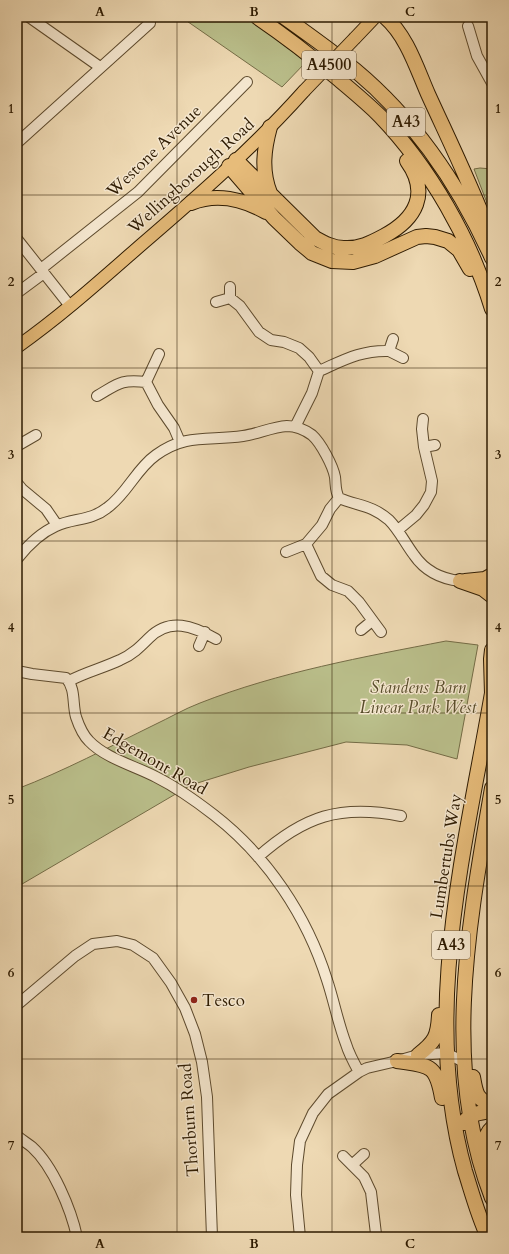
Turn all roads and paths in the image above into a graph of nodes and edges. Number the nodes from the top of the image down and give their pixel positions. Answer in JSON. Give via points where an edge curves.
{"nodes":[{"id":1,"x":29,"y":17,"type":"edge"},
{"id":2,"x":257,"y":17,"type":"edge"},
{"id":3,"x":284,"y":17,"type":"edge"},
{"id":4,"x":375,"y":17,"type":"edge"},
{"id":5,"x":386,"y":17,"type":"edge"},
{"id":6,"x":402,"y":17,"type":"edge"},
{"id":7,"x":150,"y":23,"type":"dead end"},
{"id":8,"x":468,"y":26,"type":"dead end"},
{"id":9,"x":406,"y":44,"type":"junction"},
{"id":10,"x":100,"y":67,"type":"junction"},
{"id":11,"x":247,"y":82,"type":"dead end"},
{"id":12,"x":492,"y":83,"type":"edge"},
{"id":13,"x":361,"y":98,"type":"junction"},
{"id":14,"x":270,"y":127,"type":"junction"},
{"id":15,"x":17,"y":143,"type":"edge"},
{"id":16,"x":233,"y":163,"type":"junction"},
{"id":17,"x":270,"y":193,"type":"junction"},
{"id":18,"x":191,"y":203,"type":"junction"},
{"id":19,"x":274,"y":218,"type":"junction"},
{"id":20,"x":17,"y":239,"type":"edge"},
{"id":21,"x":492,"y":241,"type":"edge"},
{"id":22,"x":492,"y":258,"type":"edge"},
{"id":23,"x":43,"y":271,"type":"junction"},
{"id":24,"x":230,"y":286,"type":"dead end"},
{"id":25,"x":17,"y":292,"type":"edge"},
{"id":26,"x":230,"y":298,"type":"junction"},
{"id":27,"x":216,"y":302,"type":"dead end"},
{"id":28,"x":70,"y":306,"type":"junction"},
{"id":29,"x":492,"y":308,"type":"edge"},
{"id":30,"x":393,"y":339,"type":"dead end"},
{"id":31,"x":17,"y":347,"type":"edge"},
{"id":32,"x":389,"y":351,"type":"junction"},
{"id":33,"x":159,"y":354,"type":"dead end"},
{"id":34,"x":403,"y":358,"type":"dead end"},
{"id":35,"x":319,"y":371,"type":"junction"},
{"id":36,"x":146,"y":382,"type":"junction"},
{"id":37,"x":98,"y":396,"type":"dead end"},
{"id":38,"x":424,"y":419,"type":"dead end"},
{"id":39,"x":296,"y":427,"type":"junction"},
{"id":40,"x":36,"y":435,"type":"dead end"},
{"id":41,"x":180,"y":442,"type":"junction"},
{"id":42,"x":435,"y":445,"type":"dead end"},
{"id":43,"x":17,"y":446,"type":"edge"},
{"id":44,"x":424,"y":447,"type":"junction"},
{"id":45,"x":17,"y":483,"type":"edge"},
{"id":46,"x":339,"y":498,"type":"junction"},
{"id":47,"x":57,"y":525,"type":"junction"},
{"id":48,"x":398,"y":530,"type":"junction"},
{"id":49,"x":306,"y":544,"type":"junction"},
{"id":50,"x":286,"y":552,"type":"dead end"},
{"id":51,"x":17,"y":558,"type":"edge"},
{"id":52,"x":492,"y":575,"type":"edge"},
{"id":53,"x":460,"y":581,"type":"junction"},
{"id":54,"x":489,"y":592,"type":"edge"},
{"id":55,"x":372,"y":621,"type":"junction"},
{"id":56,"x":361,"y":630,"type":"dead end"},
{"id":57,"x":205,"y":632,"type":"junction"},
{"id":58,"x":381,"y":632,"type":"dead end"},
{"id":59,"x":216,"y":639,"type":"dead end"},
{"id":60,"x":199,"y":646,"type":"dead end"},
{"id":61,"x":492,"y":650,"type":"edge"},
{"id":62,"x":17,"y":671,"type":"edge"},
{"id":63,"x":69,"y":681,"type":"junction"},
{"id":64,"x":492,"y":693,"type":"edge"},
{"id":65,"x":492,"y":732,"type":"edge"},
{"id":66,"x":475,"y":786,"type":"junction"},
{"id":67,"x":492,"y":788,"type":"edge"},
{"id":68,"x":401,"y":816,"type":"dead end"},
{"id":69,"x":258,"y":857,"type":"junction"},
{"id":70,"x":452,"y":936,"type":"junction"},
{"id":71,"x":464,"y":991,"type":"junction"},
{"id":72,"x":17,"y":1005,"type":"edge"},
{"id":73,"x":446,"y":1053,"type":"junction"},
{"id":74,"x":418,"y":1054,"type":"junction"},
{"id":75,"x":397,"y":1061,"type":"junction"},
{"id":76,"x":464,"y":1062,"type":"junction"},
{"id":77,"x":359,"y":1072,"type":"junction"},
{"id":78,"x":492,"y":1106,"type":"edge"},
{"id":79,"x":492,"y":1111,"type":"edge"},
{"id":80,"x":470,"y":1116,"type":"junction"},
{"id":81,"x":492,"y":1128,"type":"edge"},
{"id":82,"x":17,"y":1136,"type":"edge"},
{"id":83,"x":364,"y":1154,"type":"dead end"},
{"id":84,"x":344,"y":1156,"type":"dead end"},
{"id":85,"x":352,"y":1165,"type":"junction"},
{"id":86,"x":492,"y":1178,"type":"edge"},
{"id":87,"x":473,"y":1197,"type":"junction"},
{"id":88,"x":492,"y":1198,"type":"edge"},
{"id":89,"x":492,"y":1229,"type":"edge"},
{"id":90,"x":77,"y":1237,"type":"edge"},
{"id":91,"x":212,"y":1237,"type":"edge"},
{"id":92,"x":300,"y":1237,"type":"edge"},
{"id":93,"x":375,"y":1237,"type":"edge"},
{"id":94,"x":488,"y":1237,"type":"edge"}],
"edges":[{"from":1,"to":10,"type":"street"},
{"from":2,"to":13,"type":"highway","number":"A43","via":[[300,47]]},
{"from":3,"to":22,"type":"highway","number":"A43","via":[[355,70],[403,118],[452,184],[482,235]]},
{"from":4,"to":14,"type":"main road","name":"Wellingborough Road","number":"A4500","bridge":true},
{"from":5,"to":9,"type":"highway"},
{"from":6,"to":9,"type":"highway"},
{"from":7,"to":10,"type":"street"},
{"from":8,"to":12,"type":"street","via":[[477,56]]},
{"from":9,"to":21,"type":"highway"},
{"from":10,"to":15,"type":"street"},
{"from":11,"to":23,"type":"street","name":"Westone Avenue","via":[[138,192]]},
{"from":13,"to":17,"type":"highway","via":[[411,166],[419,190],[412,214],[388,234],[372,242],[357,248],[342,248],[328,245],[315,238]]},
{"from":13,"to":29,"type":"highway","number":"A43","via":[[380,116],[430,179],[463,236]]},
{"from":14,"to":16,"type":"main road","name":"Wellingborough Road","number":"A4500"},
{"from":14,"to":17,"type":"highway","via":[[264,165]]},
{"from":16,"to":17,"type":"highway"},
{"from":16,"to":18,"type":"main road","name":"Wellingborough Road","number":"A4500"},
{"from":16,"to":19,"type":"highway"},
{"from":18,"to":19,"type":"highway","via":[[209,198],[226,198],[258,207]]},
{"from":18,"to":28,"type":"main road","name":"Wellingborough Road","number":"A4500"},
{"from":19,"to":29,"type":"highway","via":[[312,253],[332,261],[354,262],[375,256],[417,237],[435,236],[448,241],[458,250],[470,268],[478,291]]},
{"from":20,"to":23,"type":"street"},
{"from":23,"to":25,"type":"street","name":"Westone Avenue"},
{"from":23,"to":28,"type":"street"},
{"from":24,"to":26,"type":"street"},
{"from":26,"to":27,"type":"street"},
{"from":26,"to":35,"type":"street","via":[[240,306],[259,332],[271,340],[299,348]]},
{"from":28,"to":31,"type":"main road","name":"Wellingborough Road","number":"A4500"},
{"from":30,"to":32,"type":"street"},
{"from":32,"to":34,"type":"street"},
{"from":32,"to":35,"type":"street","via":[[375,350],[352,356]]},
{"from":33,"to":36,"type":"street"},
{"from":35,"to":39,"type":"street"},
{"from":36,"to":37,"type":"street","via":[[120,382]]},
{"from":36,"to":41,"type":"street"},
{"from":38,"to":44,"type":"street"},
{"from":39,"to":41,"type":"street","via":[[286,426],[244,436]]},
{"from":39,"to":46,"type":"street","via":[[312,435],[322,448],[335,477]]},
{"from":40,"to":43,"type":"street"},
{"from":41,"to":47,"type":"street","via":[[155,456],[107,509],[85,519]]},
{"from":42,"to":44,"type":"street"},
{"from":44,"to":48,"type":"street","via":[[432,481],[431,492],[416,515]]},
{"from":45,"to":47,"type":"street","via":[[46,509]]},
{"from":46,"to":48,"type":"street","via":[[376,510]]},
{"from":46,"to":49,"type":"street"},
{"from":47,"to":51,"type":"street","via":[[35,539]]},
{"from":48,"to":53,"type":"street","via":[[422,564],[436,575]]},
{"from":49,"to":50,"type":"street"},
{"from":49,"to":55,"type":"street","via":[[321,576],[332,585],[348,591]]},
{"from":52,"to":53,"type":"highway"},
{"from":53,"to":54,"type":"highway"},
{"from":55,"to":56,"type":"street"},
{"from":55,"to":58,"type":"street"},
{"from":57,"to":59,"type":"street"},
{"from":57,"to":60,"type":"street"},
{"from":57,"to":63,"type":"street","via":[[189,626],[172,626],[159,631],[139,649],[120,660],[85,672]]},
{"from":61,"to":64,"type":"highway","name":"Lumbertubs Way"},
{"from":62,"to":63,"type":"street","via":[[59,676]]},
{"from":63,"to":69,"type":"street","name":"Edgemont Road","via":[[73,690],[76,717],[85,735],[96,748],[157,777],[186,795],[214,815]]},
{"from":64,"to":66,"type":"highway","name":"Lumbertubs Way","number":"A43"},
{"from":65,"to":66,"type":"highway","via":[[487,764]]},
{"from":66,"to":70,"type":"highway","name":"Lumbertubs Way","number":"A43"},
{"from":67,"to":71,"type":"highway","name":"Lumbertubs Way","number":"A43","via":[[470,925]]},
{"from":68,"to":69,"type":"street","via":[[362,810],[323,817],[293,830]]},
{"from":69,"to":77,"type":"street","name":"Edgemont Road","via":[[289,898],[304,924],[327,980],[346,1046]]},
{"from":70,"to":73,"type":"highway","name":"Lumbertubs Way","number":"A43"},
{"from":70,"to":74,"type":"highway","via":[[444,948],[438,1030],[431,1044]]},
{"from":71,"to":76,"type":"highway","name":"Lumbertubs Way","number":"A43"},
{"from":71,"to":78,"type":"highway","via":[[476,1093],[483,1102]]},
{"from":72,"to":91,"type":"street","name":"Thorburn Road","via":[[93,944],[117,941],[133,945],[153,958],[185,1008],[202,1062],[207,1097]]},
{"from":73,"to":74,"type":"street"},
{"from":73,"to":76,"type":"street"},
{"from":73,"to":87,"type":"highway","name":"Lumbertubs Way","number":"A43","via":[[453,1117]]},
{"from":74,"to":75,"type":"street"},
{"from":75,"to":77,"type":"street"},
{"from":75,"to":87,"type":"highway","via":[[425,1065],[439,1080],[447,1130],[457,1166]]},
{"from":76,"to":80,"type":"highway","name":"Lumbertubs Way","number":"A43"},
{"from":77,"to":92,"type":"street","via":[[328,1094],[313,1112],[300,1141],[296,1195]]},
{"from":79,"to":80,"type":"highway"},
{"from":80,"to":88,"type":"highway","name":"Lumbertubs Way","number":"A43","via":[[474,1143]]},
{"from":80,"to":89,"type":"highway","via":[[462,1127],[475,1181]]},
{"from":81,"to":86,"type":"highway","via":[[484,1143]]},
{"from":82,"to":90,"type":"street","via":[[33,1148],[54,1176],[74,1220]]},
{"from":83,"to":85,"type":"street"},
{"from":84,"to":85,"type":"street"},
{"from":85,"to":93,"type":"street","via":[[364,1177],[371,1192]]},
{"from":87,"to":94,"type":"highway","name":"Lumbertubs Way","number":"A43"}]}
